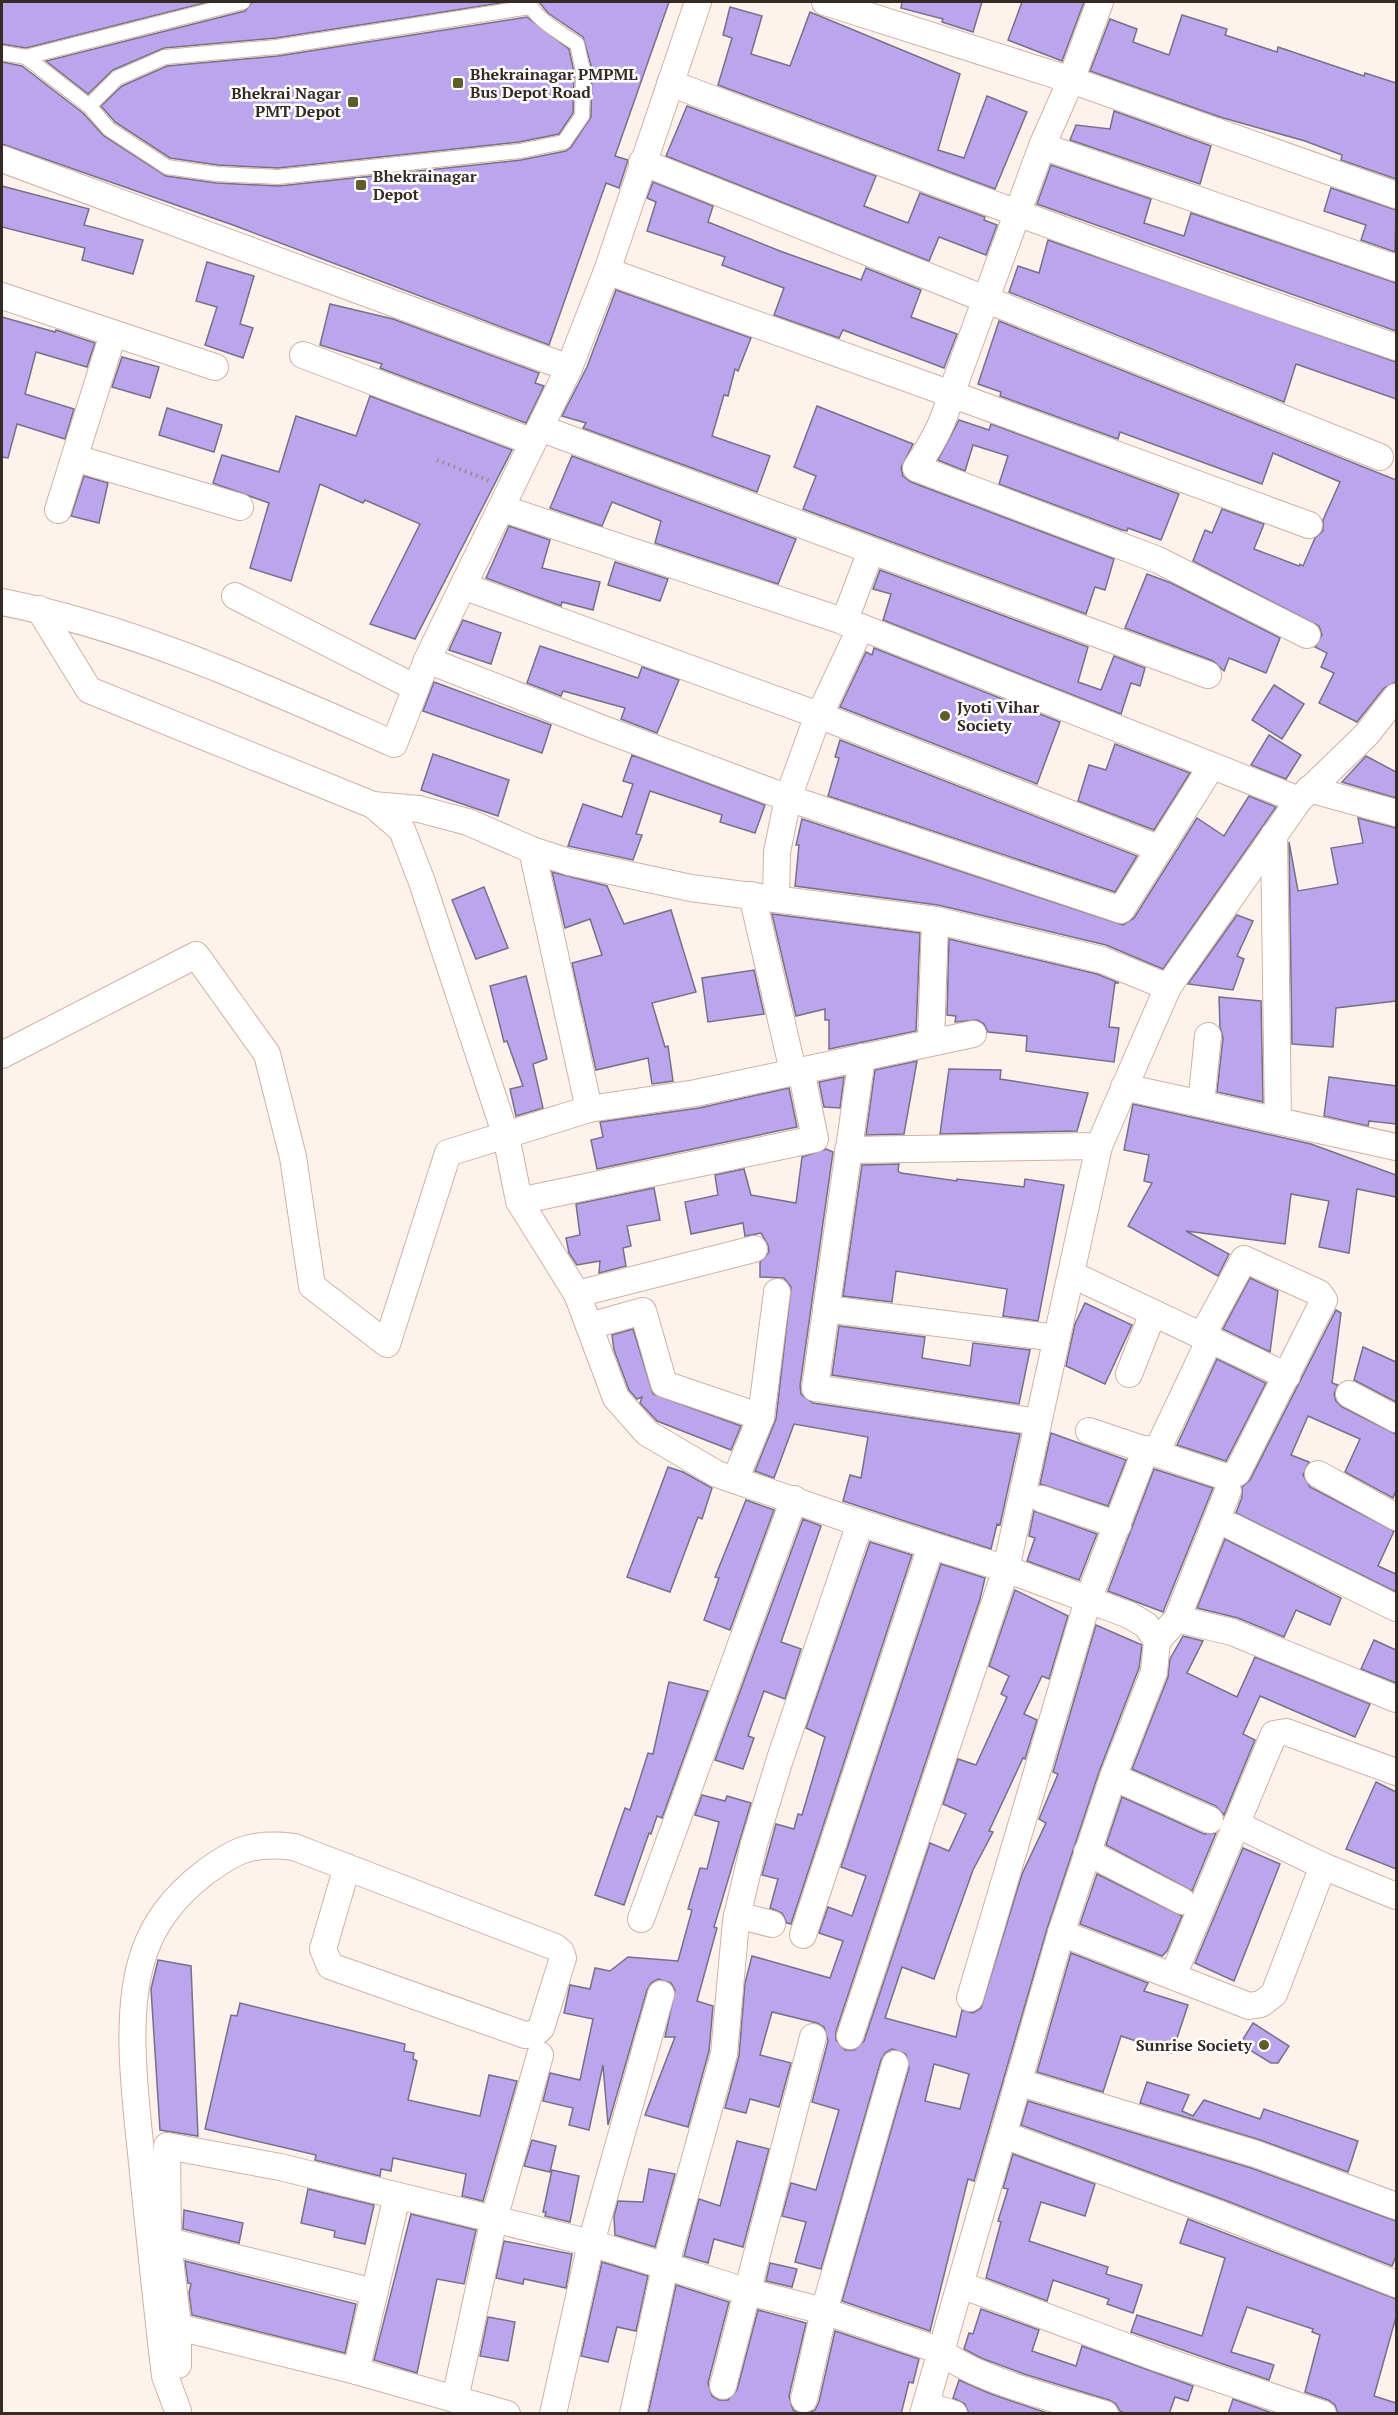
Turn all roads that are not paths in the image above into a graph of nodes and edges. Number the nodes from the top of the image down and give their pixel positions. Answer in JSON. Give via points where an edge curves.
{"nodes":[{"id":1,"x":243,"y":2,"type":"edge"},
{"id":2,"x":698,"y":2,"type":"edge"},
{"id":3,"x":825,"y":2,"type":"edge"},
{"id":4,"x":1100,"y":2,"type":"edge"},
{"id":5,"x":529,"y":4,"type":"edge"},
{"id":6,"x":2,"y":53,"type":"edge"},
{"id":7,"x":26,"y":57,"type":"junction"},
{"id":8,"x":1071,"y":80,"type":"junction"},
{"id":9,"x":670,"y":83,"type":"junction"},
{"id":10,"x":89,"y":106,"type":"junction"},
{"id":11,"x":1042,"y":146,"type":"junction"},
{"id":12,"x":2,"y":159,"type":"edge"},
{"id":13,"x":642,"y":162,"type":"junction"},
{"id":14,"x":1396,"y":195,"type":"edge"},
{"id":15,"x":1018,"y":214,"type":"junction"},
{"id":16,"x":1396,"y":268,"type":"edge"},
{"id":17,"x":607,"y":271,"type":"junction"},
{"id":18,"x":2,"y":296,"type":"edge"},
{"id":19,"x":986,"y":302,"type":"junction"},
{"id":20,"x":113,"y":334,"type":"junction"},
{"id":21,"x":1396,"y":347,"type":"edge"},
{"id":22,"x":303,"y":355,"type":"dead end"},
{"id":23,"x":215,"y":368,"type":"dead end"},
{"id":24,"x":569,"y":368,"type":"junction"},
{"id":25,"x":951,"y":394,"type":"junction"},
{"id":26,"x":536,"y":435,"type":"junction"},
{"id":27,"x":1380,"y":457,"type":"dead end"},
{"id":28,"x":75,"y":458,"type":"junction"},
{"id":29,"x":506,"y":499,"type":"junction"},
{"id":30,"x":240,"y":507,"type":"dead end"},
{"id":31,"x":58,"y":510,"type":"dead end"},
{"id":32,"x":1309,"y":525,"type":"dead end"},
{"id":33,"x":871,"y":551,"type":"junction"},
{"id":34,"x":463,"y":586,"type":"junction"},
{"id":35,"x":235,"y":596,"type":"dead end"},
{"id":36,"x":2,"y":602,"type":"edge"},
{"id":37,"x":39,"y":609,"type":"junction"},
{"id":38,"x":853,"y":625,"type":"junction"},
{"id":39,"x":1307,"y":635,"type":"dead end"},
{"id":40,"x":427,"y":660,"type":"junction"},
{"id":41,"x":1208,"y":675,"type":"dead end"},
{"id":42,"x":416,"y":688,"type":"junction"},
{"id":43,"x":1396,"y":697,"type":"edge"},
{"id":44,"x":821,"y":716,"type":"junction"},
{"id":45,"x":1211,"y":767,"type":"junction"},
{"id":46,"x":1304,"y":795,"type":"junction"},
{"id":47,"x":788,"y":798,"type":"junction"},
{"id":48,"x":373,"y":805,"type":"junction"},
{"id":49,"x":1396,"y":813,"type":"edge"},
{"id":50,"x":1274,"y":835,"type":"junction"},
{"id":51,"x":1158,"y":848,"type":"junction"},
{"id":52,"x":532,"y":850,"type":"junction"},
{"id":53,"x":764,"y":896,"type":"junction"},
{"id":54,"x":934,"y":920,"type":"junction"},
{"id":55,"x":1168,"y":987,"type":"junction"},
{"id":56,"x":973,"y":1034,"type":"dead end"},
{"id":57,"x":1208,"y":1036,"type":"dead end"},
{"id":58,"x":931,"y":1042,"type":"junction"},
{"id":59,"x":2,"y":1055,"type":"edge"},
{"id":60,"x":862,"y":1057,"type":"junction"},
{"id":61,"x":797,"y":1070,"type":"junction"},
{"id":62,"x":1124,"y":1087,"type":"junction"},
{"id":63,"x":1201,"y":1104,"type":"junction"},
{"id":64,"x":590,"y":1109,"type":"junction"},
{"id":65,"x":1278,"y":1121,"type":"junction"},
{"id":66,"x":506,"y":1136,"type":"junction"},
{"id":67,"x":1099,"y":1146,"type":"junction"},
{"id":68,"x":1396,"y":1147,"type":"edge"},
{"id":69,"x":848,"y":1150,"type":"junction"},
{"id":70,"x":519,"y":1201,"type":"junction"},
{"id":71,"x":754,"y":1249,"type":"dead end"},
{"id":72,"x":1071,"y":1274,"type":"junction"},
{"id":73,"x":777,"y":1292,"type":"dead end"},
{"id":74,"x":577,"y":1294,"type":"junction"},
{"id":75,"x":826,"y":1309,"type":"junction"},
{"id":76,"x":1153,"y":1312,"type":"junction"},
{"id":77,"x":589,"y":1326,"type":"junction"},
{"id":78,"x":1206,"y":1337,"type":"junction"},
{"id":79,"x":1056,"y":1338,"type":"junction"},
{"id":80,"x":1129,"y":1374,"type":"dead end"},
{"id":81,"x":1287,"y":1376,"type":"junction"},
{"id":82,"x":1349,"y":1394,"type":"dead end"},
{"id":83,"x":761,"y":1417,"type":"junction"},
{"id":84,"x":1396,"y":1419,"type":"edge"},
{"id":85,"x":1038,"y":1422,"type":"junction"},
{"id":86,"x":1089,"y":1431,"type":"dead end"},
{"id":87,"x":1151,"y":1451,"type":"junction"},
{"id":88,"x":1318,"y":1474,"type":"dead end"},
{"id":89,"x":735,"y":1480,"type":"junction"},
{"id":90,"x":1228,"y":1491,"type":"dead end"},
{"id":91,"x":1042,"y":1499,"type":"dead end"},
{"id":92,"x":794,"y":1500,"type":"junction"},
{"id":93,"x":1396,"y":1517,"type":"edge"},
{"id":94,"x":860,"y":1524,"type":"junction"},
{"id":95,"x":1118,"y":1525,"type":"junction"},
{"id":96,"x":1233,"y":1527,"type":"dead end"},
{"id":97,"x":931,"y":1546,"type":"junction"},
{"id":98,"x":1006,"y":1569,"type":"junction"},
{"id":99,"x":1088,"y":1600,"type":"junction"},
{"id":100,"x":1396,"y":1608,"type":"edge"},
{"id":101,"x":1177,"y":1619,"type":"junction"},
{"id":102,"x":1157,"y":1641,"type":"junction"},
{"id":103,"x":1396,"y":1699,"type":"edge"},
{"id":104,"x":1396,"y":1772,"type":"edge"},
{"id":105,"x":1113,"y":1777,"type":"junction"},
{"id":106,"x":1210,"y":1820,"type":"dead end"},
{"id":107,"x":1236,"y":1824,"type":"junction"},
{"id":108,"x":1087,"y":1852,"type":"junction"},
{"id":109,"x":1323,"y":1866,"type":"junction"},
{"id":110,"x":347,"y":1867,"type":"junction"},
{"id":111,"x":1396,"y":1896,"type":"edge"},
{"id":112,"x":1182,"y":1901,"type":"dead end"},
{"id":113,"x":737,"y":1915,"type":"junction"},
{"id":114,"x":640,"y":1919,"type":"dead end"},
{"id":115,"x":772,"y":1924,"type":"dead end"},
{"id":116,"x":1061,"y":1933,"type":"junction"},
{"id":117,"x":803,"y":1935,"type":"dead end"},
{"id":118,"x":1173,"y":1976,"type":"junction"},
{"id":119,"x":661,"y":1994,"type":"dead end"},
{"id":120,"x":970,"y":1998,"type":"dead end"},
{"id":121,"x":850,"y":2036,"type":"dead end"},
{"id":122,"x":813,"y":2037,"type":"dead end"},
{"id":123,"x":540,"y":2055,"type":"dead end"},
{"id":124,"x":895,"y":2064,"type":"dead end"},
{"id":125,"x":1018,"y":2082,"type":"junction"},
{"id":126,"x":1004,"y":2135,"type":"junction"},
{"id":127,"x":398,"y":2196,"type":"junction"},
{"id":128,"x":1396,"y":2206,"type":"edge"},
{"id":129,"x":494,"y":2219,"type":"junction"},
{"id":130,"x":168,"y":2241,"type":"junction"},
{"id":131,"x":591,"y":2243,"type":"junction"},
{"id":132,"x":665,"y":2267,"type":"junction"},
{"id":133,"x":1396,"y":2284,"type":"edge"},
{"id":134,"x":961,"y":2285,"type":"junction"},
{"id":135,"x":375,"y":2292,"type":"junction"},
{"id":136,"x":749,"y":2292,"type":"junction"},
{"id":137,"x":824,"y":2311,"type":"junction"},
{"id":138,"x":178,"y":2327,"type":"junction"},
{"id":139,"x":941,"y":2351,"type":"junction"},
{"id":140,"x":356,"y":2371,"type":"junction"},
{"id":141,"x":723,"y":2386,"type":"dead end"},
{"id":142,"x":804,"y":2398,"type":"dead end"},
{"id":143,"x":456,"y":2399,"type":"junction"},
{"id":144,"x":924,"y":2409,"type":"edge"},
{"id":145,"x":178,"y":2412,"type":"edge"},
{"id":146,"x":507,"y":2414,"type":"edge"},
{"id":147,"x":553,"y":2414,"type":"edge"},
{"id":148,"x":633,"y":2414,"type":"edge"},
{"id":149,"x":954,"y":2414,"type":"edge"},
{"id":150,"x":1105,"y":2414,"type":"edge"},
{"id":151,"x":1323,"y":2414,"type":"edge"}],
"edges":[{"from":1,"to":7,"type":"lane"},
{"from":2,"to":9,"type":"street"},
{"from":3,"to":8,"type":"street"},
{"from":4,"to":8,"type":"street"},
{"from":5,"to":10,"type":"lane","via":[[277,47],[165,57],[117,78]]},
{"from":5,"to":10,"type":"lane","via":[[553,28],[577,44],[583,71],[582,116],[564,142],[519,151],[278,177],[217,174],[166,166],[109,129]]},
{"from":6,"to":7,"type":"lane"},
{"from":7,"to":10,"type":"lane"},
{"from":8,"to":11,"type":"street"},
{"from":8,"to":14,"type":"street"},
{"from":9,"to":13,"type":"street"},
{"from":9,"to":15,"type":"street"},
{"from":11,"to":15,"type":"street"},
{"from":11,"to":16,"type":"street"},
{"from":12,"to":24,"type":"street"},
{"from":13,"to":17,"type":"street"},
{"from":13,"to":19,"type":"street"},
{"from":15,"to":19,"type":"street"},
{"from":15,"to":21,"type":"street"},
{"from":17,"to":24,"type":"street"},
{"from":17,"to":25,"type":"street"},
{"from":18,"to":20,"type":"street"},
{"from":19,"to":25,"type":"street"},
{"from":19,"to":27,"type":"street"},
{"from":20,"to":23,"type":"street"},
{"from":20,"to":28,"type":"street"},
{"from":22,"to":26,"type":"street"},
{"from":24,"to":26,"type":"street"},
{"from":25,"to":32,"type":"street"},
{"from":25,"to":39,"type":"street","via":[[933,442],[916,468],[1158,560]]},
{"from":26,"to":29,"type":"street"},
{"from":26,"to":33,"type":"street"},
{"from":28,"to":30,"type":"street"},
{"from":28,"to":31,"type":"street"},
{"from":29,"to":34,"type":"street"},
{"from":29,"to":38,"type":"street"},
{"from":33,"to":38,"type":"street"},
{"from":33,"to":41,"type":"street"},
{"from":34,"to":40,"type":"street"},
{"from":34,"to":44,"type":"street"},
{"from":35,"to":42,"type":"street"},
{"from":36,"to":37,"type":"street"},
{"from":37,"to":42,"type":"street","via":[[200,659],[394,744]]},
{"from":37,"to":48,"type":"street","via":[[89,690]]},
{"from":38,"to":44,"type":"street"},
{"from":38,"to":45,"type":"street"},
{"from":40,"to":42,"type":"street"},
{"from":40,"to":47,"type":"street"},
{"from":43,"to":46,"type":"street","via":[[1367,734]]},
{"from":44,"to":47,"type":"street"},
{"from":44,"to":51,"type":"street"},
{"from":45,"to":46,"type":"street"},
{"from":45,"to":51,"type":"street"},
{"from":46,"to":49,"type":"street"},
{"from":46,"to":50,"type":"street"},
{"from":47,"to":51,"type":"street","via":[[1121,910]]},
{"from":47,"to":53,"type":"street"},
{"from":48,"to":52,"type":"street","via":[[419,808],[468,822]]},
{"from":48,"to":66,"type":"street","via":[[402,830]]},
{"from":50,"to":55,"type":"street"},
{"from":50,"to":65,"type":"street"},
{"from":52,"to":53,"type":"street","via":[[569,862],[691,888]]},
{"from":52,"to":64,"type":"street"},
{"from":53,"to":54,"type":"street"},
{"from":53,"to":61,"type":"street"},
{"from":54,"to":55,"type":"street","via":[[1102,960]]},
{"from":54,"to":58,"type":"street"},
{"from":55,"to":62,"type":"street"},
{"from":56,"to":58,"type":"street"},
{"from":57,"to":63,"type":"street"},
{"from":58,"to":60,"type":"street"},
{"from":59,"to":66,"type":"street","via":[[196,955],[267,1054],[294,1157],[312,1286],[387,1344],[448,1153]]},
{"from":60,"to":61,"type":"street"},
{"from":60,"to":69,"type":"street"},
{"from":61,"to":64,"type":"street","via":[[696,1093]]},
{"from":61,"to":70,"type":"street","via":[[815,1139]]},
{"from":62,"to":63,"type":"street"},
{"from":62,"to":67,"type":"street"},
{"from":63,"to":65,"type":"street"},
{"from":64,"to":66,"type":"street"},
{"from":65,"to":68,"type":"street"},
{"from":66,"to":70,"type":"street"},
{"from":67,"to":69,"type":"street"},
{"from":67,"to":72,"type":"street"},
{"from":69,"to":75,"type":"street"},
{"from":70,"to":74,"type":"street"},
{"from":71,"to":74,"type":"street"},
{"from":72,"to":76,"type":"street"},
{"from":72,"to":79,"type":"street"},
{"from":73,"to":83,"type":"street"},
{"from":74,"to":77,"type":"street"},
{"from":75,"to":79,"type":"street"},
{"from":75,"to":85,"type":"street","via":[[815,1388]]},
{"from":76,"to":78,"type":"street"},
{"from":76,"to":80,"type":"street"},
{"from":77,"to":83,"type":"street","via":[[642,1311],[664,1384]]},
{"from":77,"to":89,"type":"street","via":[[616,1398],[647,1433]]},
{"from":78,"to":81,"type":"street"},
{"from":78,"to":81,"type":"street","via":[[1242,1261],[1250,1259],[1319,1293],[1324,1300]]},
{"from":78,"to":87,"type":"street"},
{"from":79,"to":85,"type":"street"},
{"from":81,"to":87,"type":"street","via":[[1232,1477]]},
{"from":82,"to":84,"type":"street"},
{"from":83,"to":89,"type":"street"},
{"from":85,"to":98,"type":"street"},
{"from":86,"to":87,"type":"street"},
{"from":87,"to":95,"type":"street"},
{"from":88,"to":93,"type":"street"},
{"from":89,"to":92,"type":"street"},
{"from":90,"to":101,"type":"street"},
{"from":91,"to":95,"type":"street"},
{"from":92,"to":94,"type":"street"},
{"from":92,"to":114,"type":"street"},
{"from":94,"to":97,"type":"street"},
{"from":94,"to":113,"type":"street","via":[[780,1759]]},
{"from":95,"to":99,"type":"street"},
{"from":96,"to":100,"type":"street"},
{"from":97,"to":98,"type":"street"},
{"from":97,"to":117,"type":"street"},
{"from":98,"to":99,"type":"street"},
{"from":98,"to":121,"type":"street"},
{"from":99,"to":102,"type":"street","via":[[1129,1615],[1146,1626]]},
{"from":99,"to":120,"type":"street"},
{"from":101,"to":102,"type":"street"},
{"from":101,"to":103,"type":"street","via":[[1232,1632]]},
{"from":102,"to":105,"type":"street","via":[[1154,1672]]},
{"from":104,"to":107,"type":"street","via":[[1286,1732],[1274,1734]]},
{"from":105,"to":106,"type":"street"},
{"from":105,"to":108,"type":"street"},
{"from":107,"to":109,"type":"street"},
{"from":107,"to":118,"type":"street"},
{"from":108,"to":112,"type":"street"},
{"from":108,"to":116,"type":"street"},
{"from":109,"to":111,"type":"street"},
{"from":109,"to":118,"type":"street","via":[[1274,1994],[1261,2004],[1249,2006]]},
{"from":110,"to":110,"type":"street","via":[[323,1949],[330,1966],[525,2035],[541,2028],[563,1958],[561,1952]]},
{"from":110,"to":145,"type":"street","via":[[294,1846],[265,1843],[239,1851],[186,1887],[156,1923],[143,1954],[136,1994],[132,2066],[165,2376]]},
{"from":113,"to":115,"type":"street"},
{"from":113,"to":132,"type":"street","via":[[724,2054]]},
{"from":116,"to":118,"type":"street"},
{"from":116,"to":125,"type":"street"},
{"from":119,"to":131,"type":"street"},
{"from":122,"to":136,"type":"street"},
{"from":123,"to":129,"type":"street"},
{"from":124,"to":137,"type":"street"},
{"from":125,"to":126,"type":"street"},
{"from":125,"to":128,"type":"street","via":[[1256,2154]]},
{"from":126,"to":133,"type":"street"},
{"from":126,"to":134,"type":"street"},
{"from":127,"to":129,"type":"street"},
{"from":127,"to":130,"type":"street","via":[[280,2167],[167,2146]]},
{"from":127,"to":135,"type":"street"},
{"from":129,"to":131,"type":"street"},
{"from":129,"to":143,"type":"street"},
{"from":130,"to":135,"type":"street"},
{"from":130,"to":138,"type":"street"},
{"from":131,"to":132,"type":"street"},
{"from":131,"to":147,"type":"street"},
{"from":132,"to":136,"type":"street"},
{"from":132,"to":148,"type":"street"},
{"from":134,"to":139,"type":"street"},
{"from":134,"to":151,"type":"street"},
{"from":135,"to":140,"type":"street"},
{"from":136,"to":137,"type":"street"},
{"from":136,"to":141,"type":"street"},
{"from":137,"to":139,"type":"street"},
{"from":137,"to":142,"type":"street"},
{"from":138,"to":140,"type":"street"},
{"from":138,"to":145,"type":"street"},
{"from":139,"to":144,"type":"street"},
{"from":139,"to":150,"type":"street","via":[[968,2368]]},
{"from":140,"to":143,"type":"street"},
{"from":143,"to":146,"type":"street"},
{"from":144,"to":149,"type":"street"}]}
